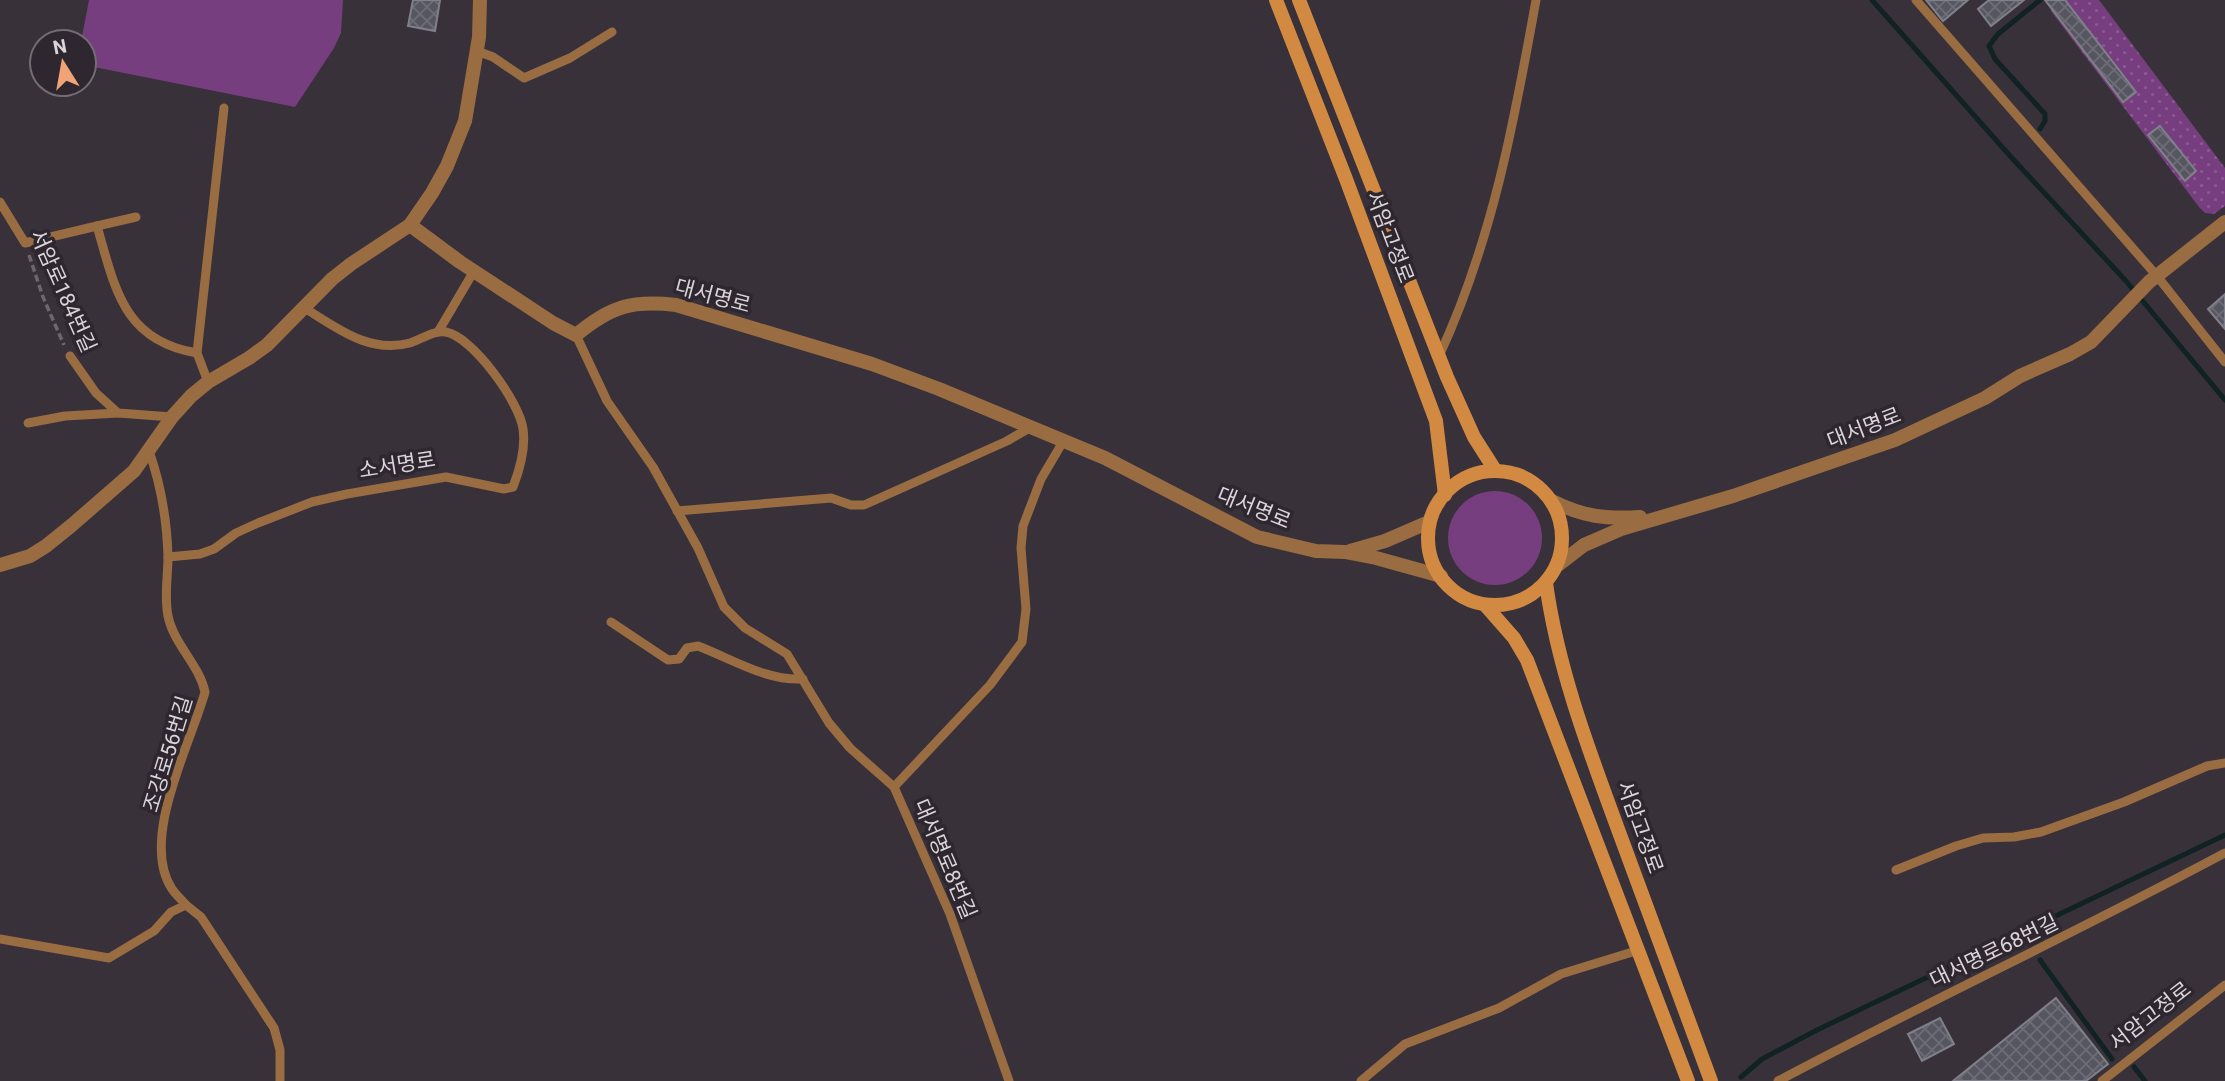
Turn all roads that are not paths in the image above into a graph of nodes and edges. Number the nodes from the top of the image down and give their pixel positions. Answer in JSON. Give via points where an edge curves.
{"nodes":[{"id":1,"x":480,"y":0,"type":"edge"},
{"id":2,"x":1276,"y":0,"type":"edge"},
{"id":3,"x":1299,"y":0,"type":"edge"},
{"id":4,"x":1536,"y":0,"type":"edge"},
{"id":5,"x":1916,"y":0,"type":"edge"},
{"id":6,"x":612,"y":32,"type":"dead end"},
{"id":7,"x":477,"y":51,"type":"junction"},
{"id":8,"x":224,"y":108,"type":"dead end"},
{"id":9,"x":0,"y":202,"type":"edge"},
{"id":10,"x":136,"y":218,"type":"dead end"},
{"id":11,"x":2225,"y":222,"type":"edge"},
{"id":12,"x":410,"y":225,"type":"junction"},
{"id":13,"x":97,"y":226,"type":"junction"},
{"id":14,"x":474,"y":271,"type":"junction"},
{"id":15,"x":2153,"y":279,"type":"junction"},
{"id":16,"x":303,"y":307,"type":"junction"},
{"id":17,"x":438,"y":332,"type":"junction"},
{"id":18,"x":576,"y":335,"type":"junction"},
{"id":19,"x":197,"y":353,"type":"junction"},
{"id":20,"x":70,"y":356,"type":"road end"},
{"id":21,"x":1438,"y":356,"type":"junction"},
{"id":22,"x":2225,"y":362,"type":"edge"},
{"id":23,"x":208,"y":382,"type":"junction"},
{"id":24,"x":118,"y":413,"type":"junction"},
{"id":25,"x":172,"y":417,"type":"junction"},
{"id":26,"x":28,"y":423,"type":"dead end"},
{"id":27,"x":1031,"y":427,"type":"junction"},
{"id":28,"x":1064,"y":440,"type":"junction"},
{"id":29,"x":149,"y":451,"type":"junction"},
{"id":30,"x":1495,"y":470,"type":"junction"},
{"id":31,"x":1445,"y":495,"type":"junction"},
{"id":32,"x":1552,"y":501,"type":"junction"},
{"id":33,"x":677,"y":511,"type":"junction"},
{"id":34,"x":1659,"y":517,"type":"junction"},
{"id":35,"x":1429,"y":522,"type":"junction"},
{"id":36,"x":1345,"y":552,"type":"junction"},
{"id":37,"x":168,"y":557,"type":"junction"},
{"id":38,"x":0,"y":565,"type":"edge"},
{"id":39,"x":1558,"y":565,"type":"junction"},
{"id":40,"x":1441,"y":576,"type":"junction"},
{"id":41,"x":1546,"y":583,"type":"junction"},
{"id":42,"x":1485,"y":605,"type":"junction"},
{"id":43,"x":611,"y":622,"type":"dead end"},
{"id":44,"x":803,"y":679,"type":"junction"},
{"id":45,"x":2225,"y":763,"type":"edge"},
{"id":46,"x":894,"y":787,"type":"junction"},
{"id":47,"x":2225,"y":853,"type":"edge"},
{"id":48,"x":1896,"y":870,"type":"dead end"},
{"id":49,"x":186,"y":905,"type":"junction"},
{"id":50,"x":0,"y":939,"type":"edge"},
{"id":51,"x":1639,"y":950,"type":"junction"},
{"id":52,"x":2225,"y":985,"type":"edge"},
{"id":53,"x":280,"y":1081,"type":"edge"},
{"id":54,"x":1009,"y":1081,"type":"edge"},
{"id":55,"x":1361,"y":1081,"type":"edge"},
{"id":56,"x":1688,"y":1081,"type":"edge"},
{"id":57,"x":1711,"y":1081,"type":"edge"},
{"id":58,"x":1777,"y":1081,"type":"edge"},
{"id":59,"x":2102,"y":1081,"type":"edge"}],
"edges":[{"from":1,"to":7,"type":"street"},
{"from":2,"to":31,"type":"main road","name":"서암고정로","via":[[1436,421]]},
{"from":3,"to":21,"type":"main road","name":"서암고정로"},
{"from":4,"to":21,"type":"lane","via":[[1486,235]]},
{"from":5,"to":15,"type":"lane"},
{"from":6,"to":7,"type":"lane","via":[[570,58],[524,78]]},
{"from":7,"to":12,"type":"street","via":[[465,121],[447,166]]},
{"from":8,"to":19,"type":"lane"},
{"from":9,"to":13,"type":"lane","name":"서암로184번길","via":[[25,243]]},
{"from":10,"to":13,"type":"lane"},
{"from":11,"to":15,"type":"street","name":"대서명로"},
{"from":12,"to":14,"type":"street"},
{"from":12,"to":16,"type":"street","via":[[351,264]]},
{"from":13,"to":19,"type":"lane","via":[[133,321],[149,337]]},
{"from":14,"to":17,"type":"lane"},
{"from":14,"to":18,"type":"street"},
{"from":15,"to":22,"type":"lane"},
{"from":15,"to":34,"type":"street","name":"대서명로","via":[[2091,342],[1985,398],[1895,440]]},
{"from":16,"to":17,"type":"lane","via":[[366,343],[382,347]]},
{"from":16,"to":23,"type":"street","via":[[267,345]]},
{"from":17,"to":37,"type":"lane","name":"소서명로","via":[[457,337],[479,355],[517,408],[523,452],[513,487],[446,477],[347,494],[258,523],[200,554]]},
{"from":18,"to":27,"type":"street","name":"대서명로","via":[[593,321],[630,304],[676,305],[872,364]]},
{"from":18,"to":33,"type":"lane","name":"대서명로8번길","via":[[607,401]]},
{"from":19,"to":23,"type":"lane"},
{"from":20,"to":24,"type":"lane","name":"서암로184번길","via":[[96,393]]},
{"from":21,"to":30,"type":"main road","name":"서암고정로","via":[[1461,410]]},
{"from":23,"to":25,"type":"street"},
{"from":24,"to":25,"type":"lane"},
{"from":24,"to":26,"type":"lane"},
{"from":25,"to":29,"type":"street"},
{"from":27,"to":28,"type":"street","name":"대서명로"},
{"from":27,"to":33,"type":"lane","via":[[864,505],[831,498]]},
{"from":28,"to":36,"type":"street","name":"대서명로","via":[[1257,537],[1316,551]]},
{"from":28,"to":46,"type":"lane","via":[[1041,479],[1023,526],[1026,609],[1022,642],[989,685]]},
{"from":29,"to":37,"type":"lane","name":"조강로56번길","via":[[158,477]]},
{"from":29,"to":38,"type":"street","via":[[134,471],[46,547]]},
{"from":30,"to":31,"type":"main road","via":[[1473,474]]},
{"from":30,"to":32,"type":"main road","via":[[1536,484]]},
{"from":31,"to":35,"type":"main road"},
{"from":32,"to":34,"type":"street","via":[[1587,516]]},
{"from":32,"to":39,"type":"main road","via":[[1561,521]]},
{"from":33,"to":44,"type":"lane","name":"대서명로8번길","via":[[724,607],[746,628],[787,654]]},
{"from":34,"to":39,"type":"street","name":"대서명로","via":[[1584,545]]},
{"from":35,"to":36,"type":"street"},
{"from":35,"to":40,"type":"main road","via":[[1428,545]]},
{"from":36,"to":40,"type":"street","name":"대서명로"},
{"from":37,"to":49,"type":"lane","name":"조강로56번길","via":[[168,617],[205,692],[173,785],[162,838],[164,871]]},
{"from":39,"to":41,"type":"main road"},
{"from":40,"to":42,"type":"main road","via":[[1464,598]]},
{"from":41,"to":42,"type":"main road","via":[[1528,597]]},
{"from":41,"to":57,"type":"main road","name":"서암고정로","via":[[1561,665],[1586,741]]},
{"from":42,"to":51,"type":"main road","via":[[1527,660]]},
{"from":43,"to":44,"type":"lane","via":[[668,660],[679,659],[687,648],[698,646],[769,676]]},
{"from":44,"to":46,"type":"lane","name":"대서명로8번길","via":[[813,700],[850,748]]},
{"from":45,"to":48,"type":"lane","via":[[2207,766],[2041,832],[1983,838]]},
{"from":46,"to":54,"type":"lane","name":"대서명로8번길","via":[[950,914]]},
{"from":47,"to":58,"type":"lane","name":"대서명로68번길"},
{"from":49,"to":50,"type":"lane","via":[[171,912],[155,931],[109,958]]},
{"from":49,"to":53,"type":"lane","name":"조강로56번길","via":[[201,917],[274,1028]]},
{"from":51,"to":55,"type":"lane","via":[[1561,974],[1499,1008],[1405,1044]]},
{"from":51,"to":56,"type":"main road"},
{"from":52,"to":59,"type":"lane","name":"서암고정로"}]}
